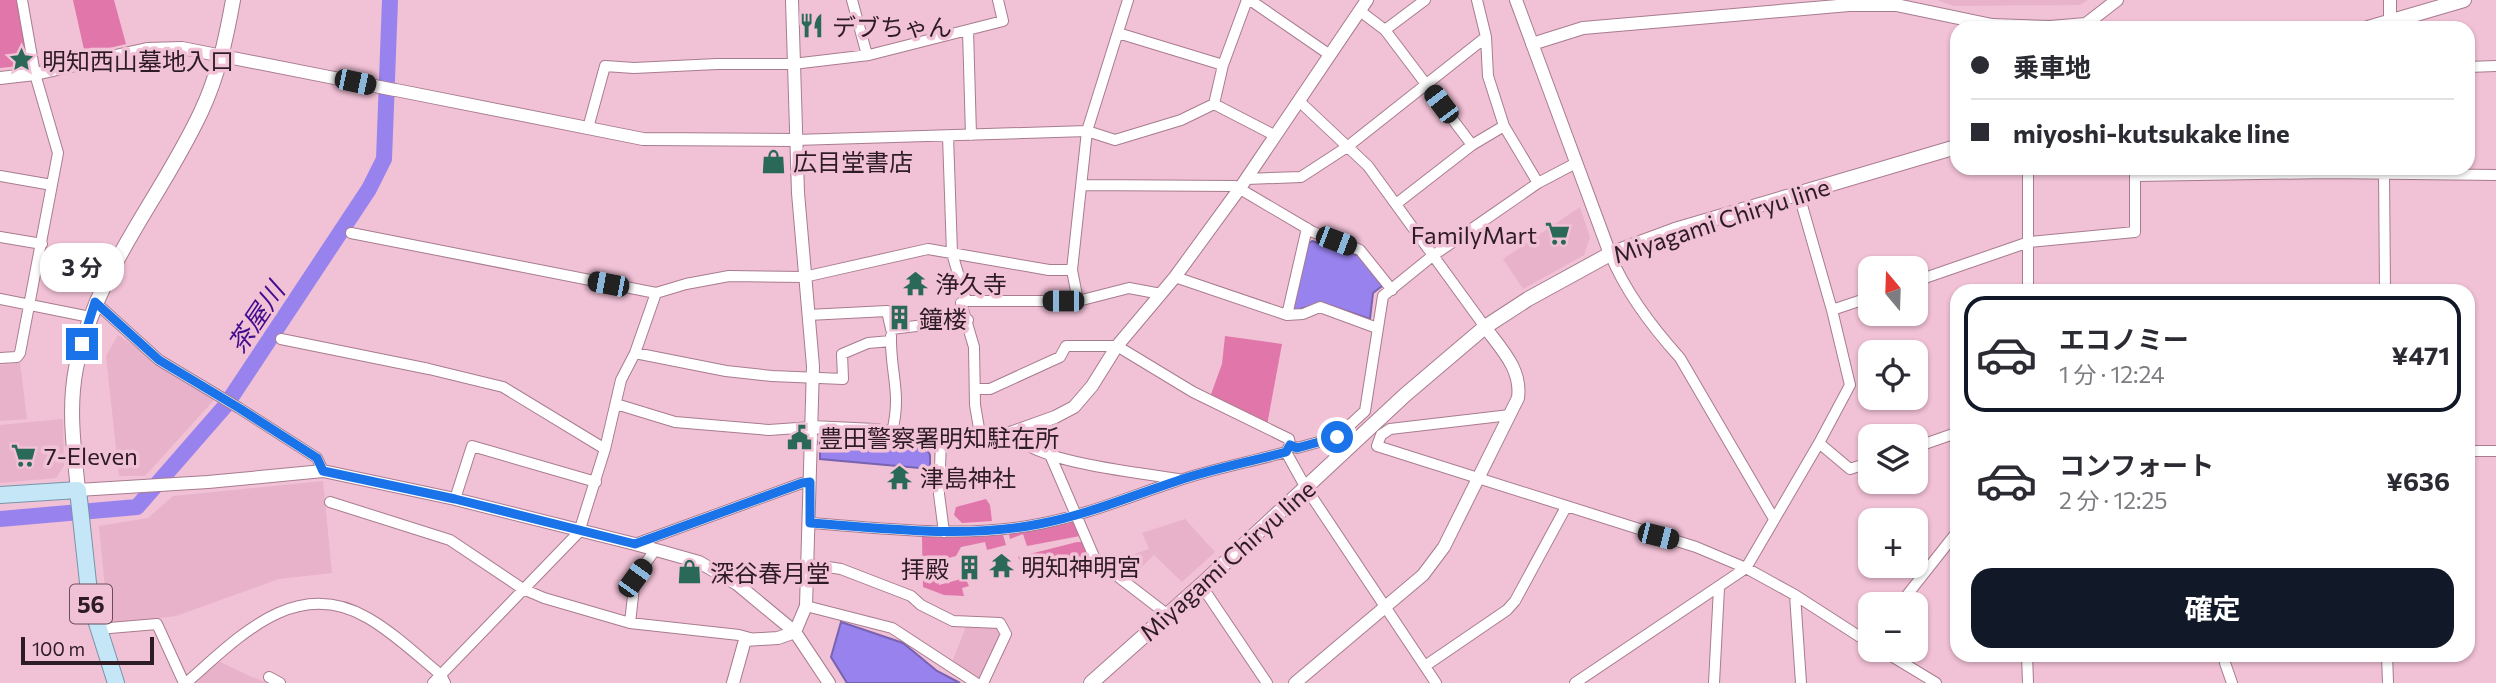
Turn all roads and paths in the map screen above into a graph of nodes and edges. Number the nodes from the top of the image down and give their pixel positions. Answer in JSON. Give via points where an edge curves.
{"nodes":[{"id":1,"x":22,"y":0,"type":"edge"},
{"id":2,"x":233,"y":0,"type":"edge"},
{"id":3,"x":792,"y":0,"type":"edge"},
{"id":4,"x":852,"y":0,"type":"edge"},
{"id":5,"x":998,"y":0,"type":"edge"},
{"id":6,"x":1128,"y":0,"type":"edge"},
{"id":7,"x":1248,"y":0,"type":"edge"},
{"id":8,"x":1425,"y":0,"type":"edge"},
{"id":9,"x":1477,"y":0,"type":"edge"},
{"id":10,"x":1516,"y":0,"type":"edge"},
{"id":11,"x":2117,"y":0,"type":"edge"},
{"id":12,"x":2390,"y":0,"type":"edge"},
{"id":13,"x":2464,"y":0,"type":"edge"},
{"id":14,"x":1363,"y":5,"type":"edge"},
{"id":15,"x":1966,"y":21,"type":"edge"},
{"id":16,"x":2090,"y":21,"type":"edge"},
{"id":17,"x":2390,"y":21,"type":"edge"},
{"id":18,"x":2402,"y":21,"type":"edge"},
{"id":19,"x":968,"y":30,"type":"junction"},
{"id":20,"x":1385,"y":30,"type":"junction"},
{"id":21,"x":1118,"y":33,"type":"junction"},
{"id":22,"x":1486,"y":37,"type":"junction"},
{"id":23,"x":1532,"y":44,"type":"junction"},
{"id":24,"x":222,"y":55,"type":"junction"},
{"id":25,"x":867,"y":55,"type":"junction"},
{"id":26,"x":1330,"y":55,"type":"junction"},
{"id":27,"x":793,"y":65,"type":"junction"},
{"id":28,"x":1223,"y":65,"type":"junction"},
{"id":29,"x":2496,"y":66,"type":"edge"},
{"id":30,"x":2475,"y":67,"type":"edge"},
{"id":31,"x":35,"y":75,"type":"junction"},
{"id":32,"x":0,"y":78,"type":"edge"},
{"id":33,"x":1426,"y":83,"type":"junction"},
{"id":34,"x":1299,"y":101,"type":"junction"},
{"id":35,"x":1214,"y":104,"type":"junction"},
{"id":36,"x":1504,"y":125,"type":"junction"},
{"id":37,"x":588,"y":128,"type":"junction"},
{"id":38,"x":1087,"y":131,"type":"junction"},
{"id":39,"x":971,"y":135,"type":"junction"},
{"id":40,"x":1274,"y":135,"type":"junction"},
{"id":41,"x":948,"y":136,"type":"junction"},
{"id":42,"x":796,"y":139,"type":"junction"},
{"id":43,"x":1472,"y":145,"type":"junction"},
{"id":44,"x":1347,"y":147,"type":"junction"},
{"id":45,"x":1950,"y":149,"type":"edge"},
{"id":46,"x":1576,"y":163,"type":"junction"},
{"id":47,"x":2475,"y":174,"type":"edge"},
{"id":48,"x":2028,"y":175,"type":"edge"},
{"id":49,"x":2195,"y":175,"type":"edge"},
{"id":50,"x":2384,"y":175,"type":"edge"},
{"id":51,"x":2496,"y":175,"type":"edge"},
{"id":52,"x":0,"y":176,"type":"edge"},
{"id":53,"x":1538,"y":183,"type":"junction"},
{"id":54,"x":1243,"y":184,"type":"junction"},
{"id":55,"x":52,"y":185,"type":"junction"},
{"id":56,"x":1083,"y":185,"type":"junction"},
{"id":57,"x":1799,"y":195,"type":"junction"},
{"id":58,"x":1396,"y":204,"type":"junction"},
{"id":59,"x":1307,"y":228,"type":"junction"},
{"id":60,"x":351,"y":233,"type":"dead end"},
{"id":61,"x":0,"y":237,"type":"edge"},
{"id":62,"x":2029,"y":242,"type":"junction"},
{"id":63,"x":41,"y":244,"type":"junction"},
{"id":64,"x":953,"y":253,"type":"junction"},
{"id":65,"x":1610,"y":254,"type":"junction"},
{"id":66,"x":1431,"y":257,"type":"junction"},
{"id":67,"x":1072,"y":270,"type":"junction"},
{"id":68,"x":804,"y":277,"type":"junction"},
{"id":69,"x":1175,"y":277,"type":"junction"},
{"id":70,"x":1928,"y":277,"type":"edge"},
{"id":71,"x":2028,"y":284,"type":"edge"},
{"id":72,"x":2385,"y":284,"type":"edge"},
{"id":73,"x":1391,"y":290,"type":"junction"},
{"id":74,"x":656,"y":293,"type":"junction"},
{"id":75,"x":1161,"y":294,"type":"junction"},
{"id":76,"x":0,"y":299,"type":"edge"},
{"id":77,"x":966,"y":301,"type":"junction"},
{"id":78,"x":1078,"y":301,"type":"junction"},
{"id":79,"x":1858,"y":301,"type":"edge"},
{"id":80,"x":95,"y":302,"type":"junction"},
{"id":81,"x":30,"y":305,"type":"junction"},
{"id":82,"x":1832,"y":310,"type":"junction"},
{"id":83,"x":808,"y":315,"type":"junction"},
{"id":84,"x":1287,"y":315,"type":"junction"},
{"id":85,"x":90,"y":317,"type":"junction"},
{"id":86,"x":968,"y":320,"type":"junction"},
{"id":87,"x":1485,"y":327,"type":"junction"},
{"id":88,"x":1377,"y":328,"type":"junction"},
{"id":89,"x":891,"y":335,"type":"junction"},
{"id":90,"x":281,"y":339,"type":"dead end"},
{"id":91,"x":1117,"y":346,"type":"junction"},
{"id":92,"x":635,"y":353,"type":"junction"},
{"id":93,"x":0,"y":358,"type":"edge"},
{"id":94,"x":813,"y":378,"type":"junction"},
{"id":95,"x":975,"y":389,"type":"junction"},
{"id":96,"x":616,"y":404,"type":"junction"},
{"id":97,"x":1510,"y":415,"type":"junction"},
{"id":98,"x":812,"y":427,"type":"junction"},
{"id":99,"x":892,"y":432,"type":"junction"},
{"id":100,"x":1013,"y":432,"type":"junction"},
{"id":101,"x":1950,"y":435,"type":"edge"},
{"id":102,"x":981,"y":440,"type":"junction"},
{"id":103,"x":941,"y":441,"type":"junction"},
{"id":104,"x":1819,"y":443,"type":"junction"},
{"id":105,"x":1928,"y":443,"type":"edge"},
{"id":106,"x":605,"y":449,"type":"junction"},
{"id":107,"x":1288,"y":449,"type":"junction"},
{"id":108,"x":2475,"y":451,"type":"edge"},
{"id":109,"x":2496,"y":451,"type":"edge"},
{"id":110,"x":1051,"y":457,"type":"junction"},
{"id":111,"x":1858,"y":466,"type":"edge"},
{"id":112,"x":323,"y":471,"type":"junction"},
{"id":113,"x":1479,"y":479,"type":"junction"},
{"id":114,"x":1180,"y":480,"type":"junction"},
{"id":115,"x":596,"y":482,"type":"junction"},
{"id":116,"x":810,"y":482,"type":"junction"},
{"id":117,"x":1306,"y":488,"type":"junction"},
{"id":118,"x":0,"y":495,"type":"edge"},
{"id":119,"x":79,"y":496,"type":"junction"},
{"id":120,"x":455,"y":499,"type":"junction"},
{"id":121,"x":330,"y":502,"type":"dead end"},
{"id":122,"x":1566,"y":507,"type":"junction"},
{"id":123,"x":1078,"y":515,"type":"junction"},
{"id":124,"x":1774,"y":519,"type":"junction"},
{"id":125,"x":810,"y":523,"type":"junction"},
{"id":126,"x":579,"y":532,"type":"junction"},
{"id":127,"x":944,"y":532,"type":"junction"},
{"id":128,"x":1950,"y":541,"type":"edge"},
{"id":129,"x":635,"y":544,"type":"junction"},
{"id":130,"x":655,"y":550,"type":"junction"},
{"id":131,"x":808,"y":564,"type":"junction"},
{"id":132,"x":1746,"y":568,"type":"junction"},
{"id":133,"x":1201,"y":584,"type":"junction"},
{"id":134,"x":1719,"y":588,"type":"junction"},
{"id":135,"x":523,"y":589,"type":"junction"},
{"id":136,"x":1909,"y":592,"type":"edge"},
{"id":137,"x":1795,"y":595,"type":"junction"},
{"id":138,"x":806,"y":606,"type":"junction"},
{"id":139,"x":1386,"y":608,"type":"junction"},
{"id":140,"x":1168,"y":615,"type":"junction"},
{"id":141,"x":630,"y":623,"type":"junction"},
{"id":142,"x":98,"y":629,"type":"junction"},
{"id":143,"x":795,"y":632,"type":"junction"},
{"id":144,"x":1858,"y":634,"type":"edge"},
{"id":145,"x":750,"y":638,"type":"junction"},
{"id":146,"x":1901,"y":662,"type":"edge"},
{"id":147,"x":2027,"y":662,"type":"edge"},
{"id":148,"x":2225,"y":662,"type":"edge"},
{"id":149,"x":2387,"y":662,"type":"edge"},
{"id":150,"x":1425,"y":666,"type":"junction"},
{"id":151,"x":269,"y":677,"type":"dead end"},
{"id":152,"x":440,"y":680,"type":"edge"},
{"id":153,"x":116,"y":683,"type":"edge"},
{"id":154,"x":185,"y":683,"type":"edge"},
{"id":155,"x":280,"y":683,"type":"edge"},
{"id":156,"x":733,"y":683,"type":"edge"},
{"id":157,"x":829,"y":683,"type":"edge"},
{"id":158,"x":976,"y":683,"type":"edge"},
{"id":159,"x":983,"y":683,"type":"edge"},
{"id":160,"x":1091,"y":683,"type":"edge"},
{"id":161,"x":1267,"y":683,"type":"edge"},
{"id":162,"x":1295,"y":683,"type":"edge"},
{"id":163,"x":1436,"y":683,"type":"edge"},
{"id":164,"x":1576,"y":683,"type":"edge"},
{"id":165,"x":1714,"y":683,"type":"edge"},
{"id":166,"x":1801,"y":683,"type":"edge"},
{"id":167,"x":1936,"y":683,"type":"edge"},
{"id":168,"x":2028,"y":683,"type":"edge"},
{"id":169,"x":2232,"y":683,"type":"edge"},
{"id":170,"x":2388,"y":683,"type":"edge"}],
"edges":[{"from":1,"to":31,"type":"street"},
{"from":2,"to":24,"type":"main road"},
{"from":3,"to":27,"type":"street"},
{"from":4,"to":25,"type":"street"},
{"from":5,"to":19,"type":"street","via":[[1003,21]]},
{"from":6,"to":21,"type":"street"},
{"from":7,"to":26,"type":"street"},
{"from":7,"to":28,"type":"street"},
{"from":8,"to":20,"type":"street"},
{"from":9,"to":22,"type":"street"},
{"from":10,"to":23,"type":"street"},
{"from":11,"to":16,"type":"street"},
{"from":12,"to":17,"type":"street"},
{"from":13,"to":18,"type":"main road"},
{"from":14,"to":20,"type":"street"},
{"from":14,"to":26,"type":"street"},
{"from":15,"to":23,"type":"street","via":[[1896,5],[1849,5],[1583,28]]},
{"from":19,"to":25,"type":"street"},
{"from":19,"to":39,"type":"street"},
{"from":20,"to":33,"type":"street"},
{"from":21,"to":28,"type":"street"},
{"from":21,"to":38,"type":"street"},
{"from":22,"to":33,"type":"street"},
{"from":22,"to":36,"type":"street","via":[[1488,76]]},
{"from":23,"to":46,"type":"street"},
{"from":24,"to":31,"type":"street","via":[[182,48],[147,49]]},
{"from":24,"to":37,"type":"street"},
{"from":24,"to":80,"type":"main road","via":[[200,115]]},
{"from":25,"to":27,"type":"street"},
{"from":26,"to":34,"type":"street"},
{"from":27,"to":37,"type":"street","via":[[605,66]]},
{"from":27,"to":42,"type":"street"},
{"from":28,"to":35,"type":"street"},
{"from":29,"to":30,"type":"street"},
{"from":31,"to":32,"type":"street"},
{"from":31,"to":55,"type":"street","via":[[57,144]]},
{"from":33,"to":43,"type":"street"},
{"from":33,"to":44,"type":"street"},
{"from":34,"to":40,"type":"street"},
{"from":34,"to":44,"type":"street"},
{"from":35,"to":38,"type":"street","via":[[1181,120],[1115,140]]},
{"from":35,"to":40,"type":"street"},
{"from":36,"to":43,"type":"street"},
{"from":36,"to":53,"type":"street"},
{"from":37,"to":42,"type":"street","via":[[643,139]]},
{"from":38,"to":39,"type":"street"},
{"from":38,"to":56,"type":"street"},
{"from":39,"to":41,"type":"street"},
{"from":40,"to":54,"type":"street"},
{"from":41,"to":42,"type":"street"},
{"from":41,"to":64,"type":"street"},
{"from":42,"to":68,"type":"street"},
{"from":43,"to":58,"type":"street"},
{"from":44,"to":54,"type":"street","via":[[1301,177]]},
{"from":44,"to":58,"type":"street","via":[[1368,166]]},
{"from":45,"to":57,"type":"main road","name":"Miyagami Chiryu line"},
{"from":46,"to":53,"type":"street"},
{"from":46,"to":65,"type":"street"},
{"from":47,"to":51,"type":"street"},
{"from":48,"to":62,"type":"street"},
{"from":49,"to":62,"type":"street","via":[[2135,176],[2134,232]]},
{"from":50,"to":72,"type":"street"},
{"from":52,"to":55,"type":"street"},
{"from":53,"to":66,"type":"street"},
{"from":54,"to":56,"type":"street"},
{"from":54,"to":59,"type":"street"},
{"from":54,"to":69,"type":"street"},
{"from":55,"to":63,"type":"street"},
{"from":56,"to":67,"type":"street"},
{"from":57,"to":65,"type":"main road","name":"Miyagami Chiryu line","via":[[1675,230]]},
{"from":57,"to":82,"type":"street"},
{"from":58,"to":66,"type":"street"},
{"from":59,"to":73,"type":"street","via":[[1360,250]]},
{"from":59,"to":84,"type":"street"},
{"from":60,"to":74,"type":"street"},
{"from":61,"to":63,"type":"street"},
{"from":62,"to":70,"type":"street"},
{"from":62,"to":71,"type":"street"},
{"from":63,"to":81,"type":"street"},
{"from":64,"to":67,"type":"street"},
{"from":64,"to":68,"type":"street","via":[[928,249]]},
{"from":64,"to":77,"type":"street"},
{"from":65,"to":87,"type":"main road","name":"Miyagami Chiryu line"},
{"from":65,"to":124,"type":"street","via":[[1644,312],[1680,358]]},
{"from":66,"to":73,"type":"street"},
{"from":66,"to":87,"type":"street"},
{"from":67,"to":78,"type":"street"},
{"from":68,"to":74,"type":"street","via":[[729,276]]},
{"from":68,"to":83,"type":"street"},
{"from":69,"to":75,"type":"street"},
{"from":69,"to":84,"type":"street"},
{"from":73,"to":88,"type":"street","via":[[1382,296]]},
{"from":74,"to":92,"type":"street"},
{"from":75,"to":78,"type":"street","via":[[1129,288]]},
{"from":75,"to":91,"type":"street"},
{"from":76,"to":81,"type":"street"},
{"from":77,"to":78,"type":"street"},
{"from":77,"to":86,"type":"street","via":[[961,303]]},
{"from":79,"to":82,"type":"street"},
{"from":80,"to":85,"type":"main road"},
{"from":80,"to":112,"type":"street","via":[[159,360],[317,458]]},
{"from":81,"to":85,"type":"street"},
{"from":81,"to":93,"type":"street","via":[[20,353]]},
{"from":82,"to":104,"type":"street","via":[[1850,384]]},
{"from":83,"to":89,"type":"street","via":[[887,311]]},
{"from":83,"to":94,"type":"street"},
{"from":84,"to":88,"type":"street","via":[[1320,307]]},
{"from":85,"to":119,"type":"main road","via":[[72,402]]},
{"from":86,"to":89,"type":"street"},
{"from":86,"to":95,"type":"street"},
{"from":87,"to":97,"type":"street","via":[[1519,380],[1518,398]]},
{"from":87,"to":117,"type":"main road","name":"Miyagami Chiryu line"},
{"from":88,"to":107,"type":"street","via":[[1365,411],[1337,437]]},
{"from":89,"to":94,"type":"street","via":[[842,354],[843,379]]},
{"from":89,"to":99,"type":"street","via":[[898,394]]},
{"from":90,"to":106,"type":"street","via":[[503,387]]},
{"from":91,"to":95,"type":"street","via":[[1066,346],[1060,356],[990,389]]},
{"from":91,"to":100,"type":"street","via":[[1074,407]]},
{"from":91,"to":107,"type":"street","via":[[1193,392],[1289,439]]},
{"from":92,"to":94,"type":"street","via":[[726,370]]},
{"from":92,"to":96,"type":"street","via":[[621,380]]},
{"from":94,"to":98,"type":"street"},
{"from":95,"to":102,"type":"street"},
{"from":96,"to":98,"type":"street","via":[[675,422],[769,430]]},
{"from":96,"to":106,"type":"street"},
{"from":97,"to":113,"type":"street"},
{"from":97,"to":113,"type":"street","via":[[1390,429],[1381,435],[1377,446]]},
{"from":98,"to":99,"type":"street"},
{"from":98,"to":116,"type":"street"},
{"from":99,"to":103,"type":"street"},
{"from":100,"to":102,"type":"street"},
{"from":100,"to":110,"type":"street","via":[[1021,444]]},
{"from":101,"to":105,"type":"street"},
{"from":102,"to":103,"type":"street"},
{"from":103,"to":127,"type":"street","via":[[939,494]]},
{"from":104,"to":111,"type":"street","via":[[1850,469]]},
{"from":104,"to":124,"type":"street"},
{"from":106,"to":115,"type":"street"},
{"from":107,"to":114,"type":"street"},
{"from":107,"to":117,"type":"street"},
{"from":108,"to":109,"type":"street"},
{"from":110,"to":114,"type":"street"},
{"from":110,"to":123,"type":"street"},
{"from":112,"to":119,"type":"street","via":[[142,485]]},
{"from":112,"to":120,"type":"street"},
{"from":113,"to":122,"type":"street"},
{"from":113,"to":139,"type":"street","via":[[1444,547],[1423,575]]},
{"from":114,"to":123,"type":"street"},
{"from":115,"to":120,"type":"street","via":[[472,446]]},
{"from":115,"to":126,"type":"street"},
{"from":116,"to":125,"type":"street"},
{"from":116,"to":129,"type":"street"},
{"from":117,"to":133,"type":"main road","name":"Miyagami Chiryu line"},
{"from":117,"to":139,"type":"street"},
{"from":118,"to":119,"type":"main road"},
{"from":119,"to":142,"type":"main road","number":"56","via":[[90,601]]},
{"from":120,"to":126,"type":"street"},
{"from":121,"to":135,"type":"street","via":[[450,540]]},
{"from":122,"to":132,"type":"street"},
{"from":122,"to":150,"type":"street","via":[[1515,601]]},
{"from":123,"to":127,"type":"street","via":[[988,531]]},
{"from":123,"to":140,"type":"street","via":[[1095,559]]},
{"from":124,"to":132,"type":"street"},
{"from":125,"to":127,"type":"street"},
{"from":125,"to":131,"type":"street"},
{"from":126,"to":129,"type":"street"},
{"from":126,"to":135,"type":"street"},
{"from":128,"to":136,"type":"street"},
{"from":129,"to":130,"type":"street"},
{"from":130,"to":141,"type":"street","via":[[635,578]]},
{"from":130,"to":143,"type":"street","via":[[699,562],[737,584]]},
{"from":131,"to":138,"type":"street"},
{"from":131,"to":159,"type":"street","via":[[841,569],[911,596],[953,621],[999,623],[1006,634]]},
{"from":132,"to":134,"type":"street"},
{"from":132,"to":137,"type":"street"},
{"from":133,"to":140,"type":"main road","name":"Miyagami Chiryu line"},
{"from":133,"to":161,"type":"street"},
{"from":134,"to":164,"type":"street"},
{"from":134,"to":165,"type":"street"},
{"from":135,"to":141,"type":"street"},
{"from":135,"to":152,"type":"street"},
{"from":137,"to":144,"type":"street"},
{"from":137,"to":166,"type":"street"},
{"from":138,"to":143,"type":"street"},
{"from":138,"to":158,"type":"street","via":[[892,628]]},
{"from":139,"to":150,"type":"street"},
{"from":139,"to":162,"type":"street"},
{"from":140,"to":160,"type":"main road","name":"Miyagami Chiryu line"},
{"from":141,"to":145,"type":"street"},
{"from":142,"to":153,"type":"main road","number":"56"},
{"from":142,"to":154,"type":"street","via":[[157,624]]},
{"from":143,"to":145,"type":"street","via":[[778,638]]},
{"from":143,"to":157,"type":"street"},
{"from":145,"to":156,"type":"street","via":[[742,647]]},
{"from":146,"to":167,"type":"street"},
{"from":147,"to":168,"type":"street"},
{"from":148,"to":169,"type":"street"},
{"from":149,"to":170,"type":"street"},
{"from":150,"to":163,"type":"street"},
{"from":151,"to":155,"type":"street"},
{"from":152,"to":154,"type":"street","via":[[369,618],[323,602],[271,615]]}]}
